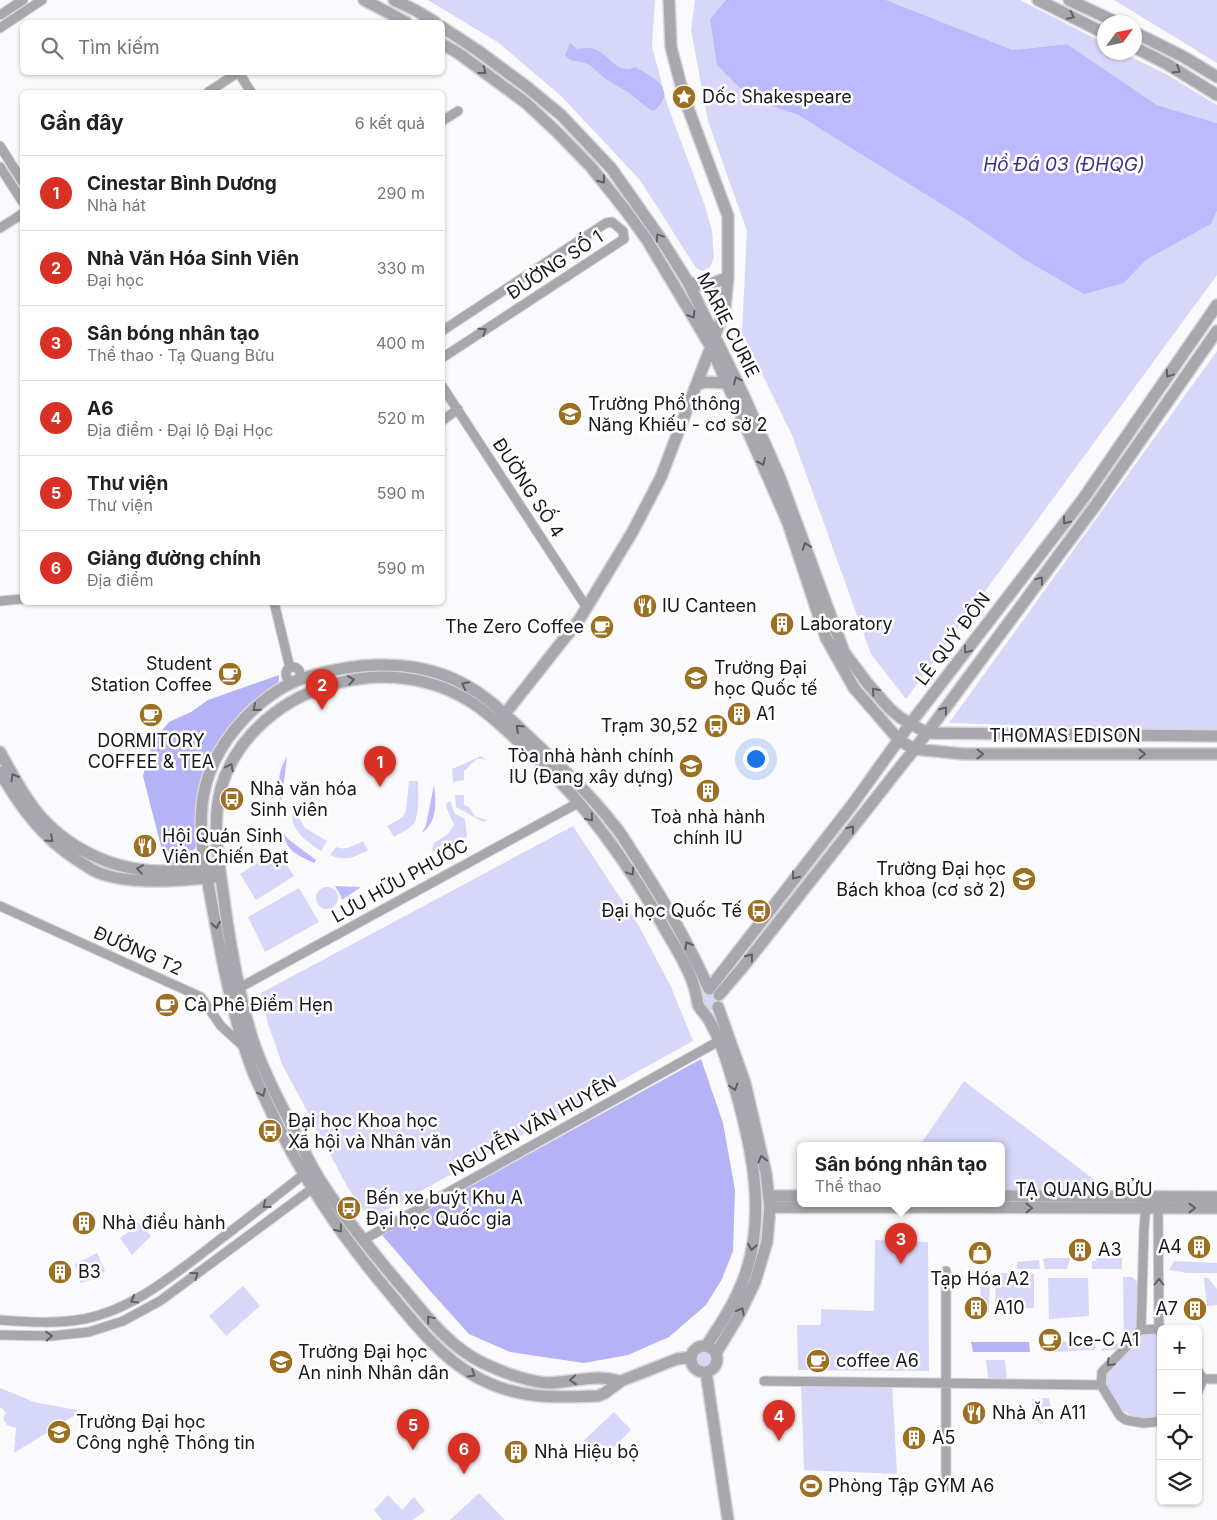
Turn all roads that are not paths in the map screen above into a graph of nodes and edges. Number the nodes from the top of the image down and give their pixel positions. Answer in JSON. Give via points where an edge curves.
{"nodes":[{"id":1,"x":23,"y":0,"type":"edge"},
{"id":2,"x":42,"y":0,"type":"edge"},
{"id":3,"x":364,"y":0,"type":"edge"},
{"id":4,"x":394,"y":0,"type":"edge"},
{"id":5,"x":669,"y":0,"type":"edge"},
{"id":6,"x":1038,"y":0,"type":"edge"},
{"id":7,"x":1069,"y":0,"type":"edge"},
{"id":8,"x":382,"y":4,"type":"edge"},
{"id":9,"x":0,"y":15,"type":"edge"},
{"id":10,"x":1101,"y":15,"type":"edge"},
{"id":11,"x":403,"y":20,"type":"edge"},
{"id":12,"x":432,"y":20,"type":"edge"},
{"id":13,"x":0,"y":28,"type":"edge"},
{"id":14,"x":445,"y":29,"type":"edge"},
{"id":15,"x":1097,"y":30,"type":"edge"},
{"id":16,"x":1142,"y":36,"type":"edge"},
{"id":17,"x":445,"y":46,"type":"edge"},
{"id":18,"x":1142,"y":51,"type":"edge"},
{"id":19,"x":236,"y":75,"type":"edge"},
{"id":20,"x":240,"y":75,"type":"edge"},
{"id":21,"x":1217,"y":77,"type":"edge"},
{"id":22,"x":211,"y":90,"type":"edge"},
{"id":23,"x":250,"y":90,"type":"edge"},
{"id":24,"x":1217,"y":95,"type":"edge"},
{"id":25,"x":458,"y":111,"type":"dead end"},
{"id":26,"x":445,"y":119,"type":"edge"},
{"id":27,"x":0,"y":146,"type":"edge"},
{"id":28,"x":0,"y":167,"type":"edge"},
{"id":29,"x":20,"y":178,"type":"edge"},
{"id":30,"x":20,"y":198,"type":"edge"},
{"id":31,"x":20,"y":215,"type":"edge"},
{"id":32,"x":0,"y":228,"type":"edge"},
{"id":33,"x":728,"y":277,"type":"junction"},
{"id":34,"x":688,"y":282,"type":"junction"},
{"id":35,"x":1217,"y":305,"type":"edge"},
{"id":36,"x":445,"y":329,"type":"edge"},
{"id":37,"x":1217,"y":331,"type":"edge"},
{"id":38,"x":713,"y":342,"type":"junction"},
{"id":39,"x":1182,"y":355,"type":"junction"},
{"id":40,"x":445,"y":356,"type":"edge"},
{"id":41,"x":1195,"y":362,"type":"junction"},
{"id":42,"x":726,"y":382,"type":"junction"},
{"id":43,"x":696,"y":385,"type":"junction"},
{"id":44,"x":445,"y":390,"type":"edge"},
{"id":45,"x":458,"y":409,"type":"junction"},
{"id":46,"x":445,"y":418,"type":"edge"},
{"id":47,"x":1127,"y":435,"type":"junction"},
{"id":48,"x":1140,"y":442,"type":"junction"},
{"id":49,"x":1083,"y":499,"type":"junction"},
{"id":50,"x":1094,"y":506,"type":"junction"},
{"id":51,"x":20,"y":600,"type":"edge"},
{"id":52,"x":0,"y":601,"type":"edge"},
{"id":53,"x":275,"y":605,"type":"edge"},
{"id":54,"x":587,"y":608,"type":"junction"},
{"id":55,"x":296,"y":680,"type":"junction"},
{"id":56,"x":304,"y":694,"type":"junction"},
{"id":57,"x":501,"y":718,"type":"junction"},
{"id":58,"x":910,"y":724,"type":"junction"},
{"id":59,"x":927,"y":733,"type":"junction"},
{"id":60,"x":1059,"y":734,"type":"junction"},
{"id":61,"x":1217,"y":736,"type":"edge"},
{"id":62,"x":899,"y":740,"type":"junction"},
{"id":63,"x":914,"y":749,"type":"junction"},
{"id":64,"x":0,"y":752,"type":"edge"},
{"id":65,"x":1060,"y":754,"type":"junction"},
{"id":66,"x":1217,"y":754,"type":"edge"},
{"id":67,"x":0,"y":772,"type":"edge"},
{"id":68,"x":578,"y":803,"type":"junction"},
{"id":69,"x":852,"y":805,"type":"junction"},
{"id":70,"x":863,"y":814,"type":"junction"},
{"id":71,"x":220,"y":871,"type":"junction"},
{"id":72,"x":206,"y":872,"type":"junction"},
{"id":73,"x":0,"y":906,"type":"edge"},
{"id":74,"x":238,"y":988,"type":"junction"},
{"id":75,"x":714,"y":992,"type":"junction"},
{"id":76,"x":697,"y":997,"type":"junction"},
{"id":77,"x":718,"y":1007,"type":"junction"},
{"id":78,"x":704,"y":1011,"type":"junction"},
{"id":79,"x":719,"y":1041,"type":"junction"},
{"id":80,"x":250,"y":1046,"type":"junction"},
{"id":81,"x":313,"y":1167,"type":"junction"},
{"id":82,"x":304,"y":1175,"type":"junction"},
{"id":83,"x":317,"y":1186,"type":"junction"},
{"id":84,"x":1005,"y":1196,"type":"edge"},
{"id":85,"x":1217,"y":1196,"type":"edge"},
{"id":86,"x":797,"y":1197,"type":"edge"},
{"id":87,"x":770,"y":1202,"type":"junction"},
{"id":88,"x":797,"y":1202,"type":"edge"},
{"id":89,"x":1152,"y":1202,"type":"junction"},
{"id":90,"x":1005,"y":1205,"type":"edge"},
{"id":91,"x":1217,"y":1208,"type":"edge"},
{"id":92,"x":363,"y":1240,"type":"junction"},
{"id":93,"x":946,"y":1271,"type":"dead end"},
{"id":94,"x":0,"y":1320,"type":"edge"},
{"id":95,"x":1160,"y":1325,"type":"edge"},
{"id":96,"x":1141,"y":1330,"type":"junction"},
{"id":97,"x":1157,"y":1331,"type":"edge"},
{"id":98,"x":0,"y":1335,"type":"edge"},
{"id":99,"x":711,"y":1349,"type":"junction"},
{"id":100,"x":691,"y":1357,"type":"junction"},
{"id":101,"x":706,"y":1372,"type":"junction"},
{"id":102,"x":1202,"y":1375,"type":"edge"},
{"id":103,"x":1217,"y":1379,"type":"edge"},
{"id":104,"x":622,"y":1381,"type":"junction"},
{"id":105,"x":764,"y":1382,"type":"dead end"},
{"id":106,"x":946,"y":1384,"type":"junction"},
{"id":107,"x":1101,"y":1385,"type":"junction"},
{"id":108,"x":1157,"y":1421,"type":"edge"},
{"id":109,"x":946,"y":1488,"type":"dead end"},
{"id":110,"x":728,"y":1520,"type":"edge"}],
"edges":[{"from":1,"to":9,"type":"street"},
{"from":2,"to":13,"type":"street"},
{"from":3,"to":8,"type":"street"},
{"from":4,"to":12,"type":"street"},
{"from":5,"to":33,"type":"street","via":[[671,47],[682,89],[728,216]]},
{"from":6,"to":15,"type":"street","one_way":true},
{"from":7,"to":10,"type":"street"},
{"from":8,"to":11,"type":"street"},
{"from":34,"to":14,"type":"street","name":"MARIE CURIE","one_way":true,"via":[[611,168],[584,138],[527,87]]},
{"from":16,"to":21,"type":"street"},
{"from":17,"to":38,"type":"street","name":"MARIE CURIE","one_way":true,"via":[[526,103],[592,167],[647,240]]},
{"from":18,"to":24,"type":"street","one_way":true},
{"from":19,"to":22,"type":"street"},
{"from":20,"to":23,"type":"street"},
{"from":25,"to":26,"type":"street"},
{"from":27,"to":29,"type":"street"},
{"from":28,"to":30,"type":"street"},
{"from":31,"to":32,"type":"street"},
{"from":33,"to":34,"type":"street","via":[[700,286]]},
{"from":33,"to":38,"type":"street","via":[[725,308]]},
{"from":34,"to":38,"type":"street","name":"MARIE CURIE"},
{"from":35,"to":39,"type":"street","name":"LÊ QUÝ ĐÔN"},
{"from":40,"to":36,"type":"street","name":"ĐƯỜNG SỐ 1","one_way":true,"via":[[624,239],[622,231],[612,222],[606,224]]},
{"from":37,"to":41,"type":"street","name":"LÊ QUÝ ĐÔN"},
{"from":38,"to":42,"type":"street","name":"MARIE CURIE"},
{"from":38,"to":43,"type":"street"},
{"from":58,"to":38,"type":"street","name":"MARIE CURIE","one_way":true,"via":[[890,709],[844,652],[780,478],[744,396]]},
{"from":39,"to":41,"type":"street"},
{"from":39,"to":47,"type":"street","name":"LÊ QUÝ ĐÔN","one_way":true},
{"from":41,"to":48,"type":"street","name":"LÊ QUÝ ĐÔN"},
{"from":42,"to":43,"type":"street"},
{"from":42,"to":62,"type":"street","name":"MARIE CURIE","one_way":true,"via":[[788,523],[826,638],[854,688]]},
{"from":43,"to":54,"type":"street","via":[[659,482]]},
{"from":44,"to":45,"type":"street","name":"ĐƯỜNG SỐ 4"},
{"from":45,"to":46,"type":"street"},
{"from":45,"to":54,"type":"street","name":"ĐƯỜNG SỐ 4"},
{"from":47,"to":48,"type":"street"},
{"from":47,"to":49,"type":"street","name":"LÊ QUÝ ĐÔN"},
{"from":48,"to":50,"type":"street","name":"LÊ QUÝ ĐÔN"},
{"from":49,"to":50,"type":"street"},
{"from":49,"to":58,"type":"street","name":"LÊ QUÝ ĐÔN","one_way":true},
{"from":59,"to":50,"type":"street","name":"LÊ QUÝ ĐÔN","one_way":true},
{"from":51,"to":52,"type":"street"},
{"from":53,"to":55,"type":"street","via":[[290,668],[286,677]]},
{"from":54,"to":57,"type":"street"},
{"from":55,"to":56,"type":"street"},
{"from":57,"to":55,"type":"street","one_way":true,"via":[[484,696],[464,683],[417,668],[395,665],[346,668]]},
{"from":55,"to":72,"type":"street","one_way":true,"via":[[250,713],[229,737],[213,765],[205,786],[202,808]]},
{"from":56,"to":57,"type":"street","one_way":true,"via":[[360,679],[416,679],[438,685]]},
{"from":71,"to":56,"type":"street","one_way":true,"via":[[217,807],[229,767],[263,722]]},
{"from":57,"to":68,"type":"street"},
{"from":75,"to":57,"type":"street","one_way":true,"via":[[655,886],[614,825],[563,768]]},
{"from":58,"to":59,"type":"street","name":"MARIE CURIE"},
{"from":58,"to":62,"type":"street","name":"LÊ QUÝ ĐÔN"},
{"from":59,"to":60,"type":"street","name":"THOMAS EDISON"},
{"from":59,"to":63,"type":"street","name":"LÊ QUÝ ĐÔN"},
{"from":60,"to":61,"type":"street","name":"THOMAS EDISON"},
{"from":60,"to":65,"type":"street"},
{"from":62,"to":63,"type":"street","name":"MARIE CURIE"},
{"from":62,"to":69,"type":"street","name":"LÊ QUÝ ĐÔN"},
{"from":63,"to":65,"type":"street","name":"THOMAS EDISON","one_way":true,"via":[[964,754]]},
{"from":63,"to":70,"type":"street","name":"LÊ QUÝ ĐÔN"},
{"from":72,"to":64,"type":"street","one_way":true,"via":[[135,868],[85,853],[36,811]]},
{"from":65,"to":66,"type":"street","name":"THOMAS EDISON","one_way":true},
{"from":67,"to":72,"type":"street","one_way":true,"via":[[28,817],[41,831],[62,850],[97,872],[144,880]]},
{"from":68,"to":74,"type":"street","name":"LƯU HỮU PHƯỚC"},
{"from":68,"to":76,"type":"street","one_way":true,"via":[[642,889],[690,974]]},
{"from":69,"to":70,"type":"street"},
{"from":69,"to":75,"type":"street","name":"LÊ QUÝ ĐÔN","one_way":true},
{"from":75,"to":70,"type":"street","name":"LÊ QUÝ ĐÔN","one_way":true},
{"from":71,"to":72,"type":"street"},
{"from":71,"to":74,"type":"street"},
{"from":72,"to":80,"type":"street","one_way":true,"via":[[228,984]]},
{"from":73,"to":80,"type":"street","name":"ĐƯỜNG T2","via":[[201,997],[221,1026]]},
{"from":74,"to":80,"type":"street"},
{"from":75,"to":76,"type":"street","via":[[702,991]]},
{"from":75,"to":77,"type":"street","via":[[720,1001]]},
{"from":76,"to":78,"type":"street","via":[[698,1006]]},
{"from":77,"to":78,"type":"street","via":[[711,1012]]},
{"from":87,"to":77,"type":"street","one_way":true,"via":[[746,1083]]},
{"from":78,"to":79,"type":"street"},
{"from":79,"to":92,"type":"street","name":"NGUYỄN VĂN HUYÊN"},
{"from":79,"to":99,"type":"street","one_way":true,"via":[[744,1122],[755,1180],[756,1206],[752,1251],[741,1286]]},
{"from":80,"to":81,"type":"street"},
{"from":80,"to":82,"type":"street","one_way":true,"via":[[253,1073]]},
{"from":81,"to":82,"type":"street"},
{"from":81,"to":83,"type":"street"},
{"from":82,"to":83,"type":"street"},
{"from":82,"to":94,"type":"street","one_way":true,"via":[[188,1264],[131,1302],[102,1314],[63,1322]]},
{"from":83,"to":92,"type":"street"},
{"from":98,"to":83,"type":"street","one_way":true,"via":[[51,1336],[89,1332],[123,1321],[160,1301]]},
{"from":83,"to":104,"type":"street","one_way":true,"via":[[334,1223],[374,1275],[448,1357],[470,1374],[499,1388],[540,1398],[598,1396]]},
{"from":84,"to":89,"type":"street","name":"TẠ QUANG BỬU"},
{"from":85,"to":89,"type":"street","name":"TẠ QUANG BỬU"},
{"from":86,"to":87,"type":"street"},
{"from":87,"to":88,"type":"street","name":"TẠ QUANG BỬU"},
{"from":99,"to":87,"type":"street","one_way":true,"via":[[738,1317],[755,1282],[767,1242]]},
{"from":90,"to":89,"type":"street","name":"TẠ QUANG BỬU","one_way":true},
{"from":89,"to":91,"type":"street","name":"TẠ QUANG BỬU","one_way":true},
{"from":95,"to":89,"type":"street","one_way":true},
{"from":89,"to":96,"type":"street","via":[[1144,1229]]},
{"from":104,"to":92,"type":"street","one_way":true,"via":[[602,1378],[547,1382],[510,1374],[480,1362],[443,1335]]},
{"from":93,"to":106,"type":"street"},
{"from":96,"to":97,"type":"street"},
{"from":96,"to":107,"type":"street","one_way":true,"via":[[1102,1372]]},
{"from":99,"to":100,"type":"street","via":[[698,1347]]},
{"from":99,"to":101,"type":"street","via":[[717,1356],[716,1364]]},
{"from":100,"to":101,"type":"street","via":[[695,1368]]},
{"from":100,"to":104,"type":"street"},
{"from":101,"to":110,"type":"street"},
{"from":102,"to":103,"type":"street"},
{"from":105,"to":106,"type":"street"},
{"from":106,"to":107,"type":"street"},
{"from":106,"to":109,"type":"street"},
{"from":107,"to":108,"type":"street","via":[[1120,1416],[1126,1420],[1143,1423]]}]}
